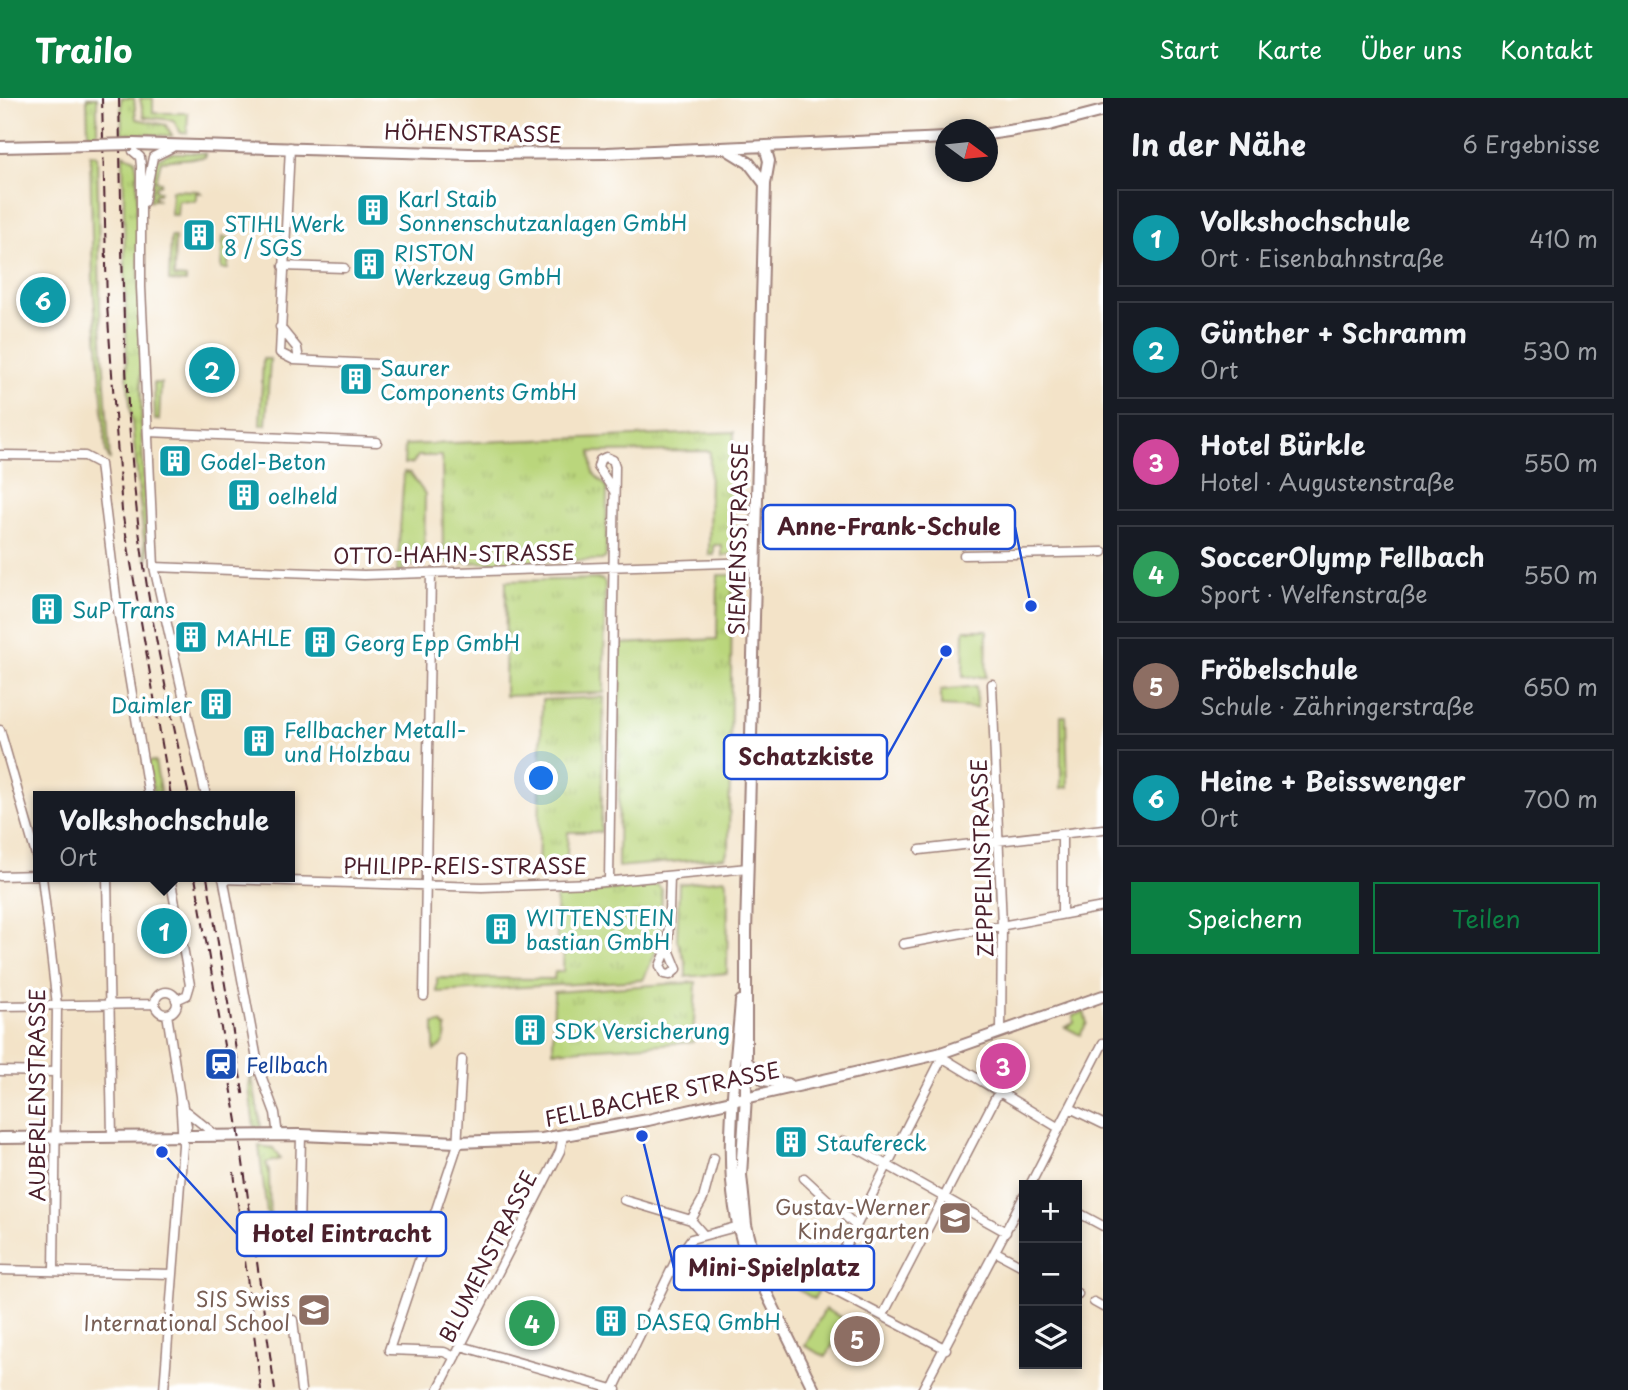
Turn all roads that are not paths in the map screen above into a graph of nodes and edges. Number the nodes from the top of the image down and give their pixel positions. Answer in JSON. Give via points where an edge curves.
{"nodes":[{"id":1,"x":1103,"y":111,"type":"edge"},
{"id":2,"x":998,"y":133,"type":"edge"},
{"id":3,"x":935,"y":139,"type":"edge"},
{"id":4,"x":193,"y":144,"type":"junction"},
{"id":5,"x":0,"y":147,"type":"edge"},
{"id":6,"x":289,"y":147,"type":"junction"},
{"id":7,"x":765,"y":147,"type":"junction"},
{"id":8,"x":137,"y":149,"type":"junction"},
{"id":9,"x":726,"y":149,"type":"junction"},
{"id":10,"x":762,"y":180,"type":"junction"},
{"id":11,"x":145,"y":202,"type":"junction"},
{"id":12,"x":141,"y":233,"type":"junction"},
{"id":13,"x":283,"y":266,"type":"junction"},
{"id":14,"x":344,"y":268,"type":"dead end"},
{"id":15,"x":280,"y":327,"type":"junction"},
{"id":16,"x":299,"y":360,"type":"junction"},
{"id":17,"x":375,"y":364,"type":"dead end"},
{"id":18,"x":149,"y":432,"type":"junction"},
{"id":19,"x":377,"y":442,"type":"dead end"},
{"id":20,"x":0,"y":455,"type":"edge"},
{"id":21,"x":614,"y":491,"type":"dead end"},
{"id":22,"x":1103,"y":552,"type":"edge"},
{"id":23,"x":964,"y":555,"type":"dead end"},
{"id":24,"x":756,"y":562,"type":"junction"},
{"id":25,"x":154,"y":567,"type":"junction"},
{"id":26,"x":613,"y":567,"type":"junction"},
{"id":27,"x":430,"y":573,"type":"junction"},
{"id":28,"x":992,"y":684,"type":"dead end"},
{"id":29,"x":0,"y":730,"type":"edge"},
{"id":30,"x":148,"y":791,"type":"edge"},
{"id":31,"x":205,"y":791,"type":"edge"},
{"id":32,"x":1103,"y":830,"type":"edge"},
{"id":33,"x":1062,"y":834,"type":"junction"},
{"id":34,"x":998,"y":842,"type":"junction"},
{"id":35,"x":33,"y":845,"type":"edge"},
{"id":36,"x":920,"y":850,"type":"dead end"},
{"id":37,"x":748,"y":868,"type":"junction"},
{"id":38,"x":0,"y":876,"type":"edge"},
{"id":39,"x":33,"y":876,"type":"edge"},
{"id":40,"x":670,"y":876,"type":"junction"},
{"id":41,"x":295,"y":880,"type":"edge"},
{"id":42,"x":609,"y":881,"type":"junction"},
{"id":43,"x":41,"y":882,"type":"edge"},
{"id":44,"x":107,"y":882,"type":"edge"},
{"id":45,"x":171,"y":882,"type":"edge"},
{"id":46,"x":224,"y":882,"type":"edge"},
{"id":47,"x":425,"y":885,"type":"junction"},
{"id":48,"x":1103,"y":907,"type":"edge"},
{"id":49,"x":1062,"y":914,"type":"junction"},
{"id":50,"x":1002,"y":926,"type":"junction"},
{"id":51,"x":746,"y":933,"type":"junction"},
{"id":52,"x":903,"y":944,"type":"dead end"},
{"id":53,"x":668,"y":947,"type":"dead end"},
{"id":54,"x":424,"y":996,"type":"dead end"},
{"id":55,"x":1102,"y":999,"type":"edge"},
{"id":56,"x":176,"y":1000,"type":"junction"},
{"id":57,"x":155,"y":1004,"type":"junction"},
{"id":58,"x":57,"y":1005,"type":"junction"},
{"id":59,"x":109,"y":1005,"type":"junction"},
{"id":60,"x":0,"y":1006,"type":"edge"},
{"id":61,"x":167,"y":1014,"type":"junction"},
{"id":62,"x":1001,"y":1032,"type":"junction"},
{"id":63,"x":1103,"y":1043,"type":"edge"},
{"id":64,"x":940,"y":1056,"type":"junction"},
{"id":65,"x":462,"y":1060,"type":"dead end"},
{"id":66,"x":747,"y":1062,"type":"junction"},
{"id":67,"x":0,"y":1071,"type":"edge"},
{"id":68,"x":56,"y":1072,"type":"junction"},
{"id":69,"x":794,"y":1085,"type":"junction"},
{"id":70,"x":999,"y":1091,"type":"junction"},
{"id":71,"x":180,"y":1097,"type":"junction"},
{"id":72,"x":740,"y":1097,"type":"junction"},
{"id":73,"x":1070,"y":1108,"type":"junction"},
{"id":74,"x":186,"y":1111,"type":"junction"},
{"id":75,"x":1103,"y":1124,"type":"edge"},
{"id":76,"x":1059,"y":1128,"type":"junction"},
{"id":77,"x":301,"y":1135,"type":"junction"},
{"id":78,"x":183,"y":1136,"type":"junction"},
{"id":79,"x":217,"y":1136,"type":"junction"},
{"id":80,"x":278,"y":1136,"type":"junction"},
{"id":81,"x":563,"y":1136,"type":"junction"},
{"id":82,"x":54,"y":1137,"type":"junction"},
{"id":83,"x":112,"y":1137,"type":"junction"},
{"id":84,"x":0,"y":1138,"type":"edge"},
{"id":85,"x":844,"y":1141,"type":"dead end"},
{"id":86,"x":457,"y":1142,"type":"junction"},
{"id":87,"x":714,"y":1158,"type":"dead end"},
{"id":88,"x":888,"y":1164,"type":"junction"},
{"id":89,"x":804,"y":1178,"type":"dead end"},
{"id":90,"x":1033,"y":1180,"type":"edge"},
{"id":91,"x":945,"y":1197,"type":"junction"},
{"id":92,"x":624,"y":1200,"type":"dead end"},
{"id":93,"x":1019,"y":1206,"type":"edge"},
{"id":94,"x":1082,"y":1215,"type":"edge"},
{"id":95,"x":691,"y":1220,"type":"junction"},
{"id":96,"x":742,"y":1225,"type":"junction"},
{"id":97,"x":855,"y":1225,"type":"junction"},
{"id":98,"x":1103,"y":1226,"type":"edge"},
{"id":99,"x":1006,"y":1232,"type":"junction"},
{"id":100,"x":703,"y":1234,"type":"junction"},
{"id":101,"x":302,"y":1237,"type":"dead end"},
{"id":102,"x":996,"y":1252,"type":"junction"},
{"id":103,"x":1019,"y":1264,"type":"edge"},
{"id":104,"x":0,"y":1270,"type":"edge"},
{"id":105,"x":54,"y":1271,"type":"junction"},
{"id":106,"x":172,"y":1274,"type":"junction"},
{"id":107,"x":1094,"y":1302,"type":"dead end"},
{"id":108,"x":1103,"y":1307,"type":"edge"},
{"id":109,"x":883,"y":1315,"type":"junction"},
{"id":110,"x":293,"y":1321,"type":"dead end"},
{"id":111,"x":461,"y":1346,"type":"junction"},
{"id":112,"x":946,"y":1349,"type":"junction"},
{"id":113,"x":456,"y":1357,"type":"junction"},
{"id":114,"x":164,"y":1390,"type":"edge"},
{"id":115,"x":302,"y":1390,"type":"edge"},
{"id":116,"x":438,"y":1390,"type":"edge"},
{"id":117,"x":614,"y":1390,"type":"edge"},
{"id":118,"x":814,"y":1390,"type":"edge"},
{"id":119,"x":922,"y":1390,"type":"edge"}],
"edges":[{"from":1,"to":2,"type":"main road"},
{"from":3,"to":7,"type":"main road","name":"HÖHENSTRASSE"},
{"from":4,"to":6,"type":"main road","name":"HÖHENSTRASSE"},
{"from":4,"to":8,"type":"main road","name":"HÖHENSTRASSE"},
{"from":4,"to":11,"type":"street","via":[[157,152]]},
{"from":5,"to":8,"type":"main road","name":"HÖHENSTRASSE","bridge":true},
{"from":6,"to":9,"type":"main road","name":"HÖHENSTRASSE","via":[[469,154]]},
{"from":6,"to":13,"type":"street"},
{"from":7,"to":9,"type":"main road","name":"HÖHENSTRASSE"},
{"from":7,"to":10,"type":"main road","name":"SIEMENSSTRASSE"},
{"from":8,"to":11,"type":"street","via":[[149,153]]},
{"from":8,"to":12,"type":"street"},
{"from":9,"to":10,"type":"main road","via":[[749,163]]},
{"from":10,"to":24,"type":"main road","name":"SIEMENSSTRASSE"},
{"from":11,"to":12,"type":"street"},
{"from":12,"to":18,"type":"street"},
{"from":13,"to":14,"type":"street"},
{"from":13,"to":15,"type":"street"},
{"from":15,"to":16,"type":"street","via":[[297,348]]},
{"from":15,"to":16,"type":"street","via":[[280,353]]},
{"from":16,"to":17,"type":"street"},
{"from":18,"to":19,"type":"street"},
{"from":18,"to":25,"type":"street"},
{"from":20,"to":30,"type":"street","via":[[85,456],[96,459],[101,470],[117,604]]},
{"from":21,"to":26,"type":"street"},
{"from":22,"to":23,"type":"street"},
{"from":24,"to":26,"type":"street","name":"OTTO-HAHN-STRASSE"},
{"from":24,"to":37,"type":"main road","name":"SIEMENSSTRASSE"},
{"from":25,"to":27,"type":"street","name":"OTTO-HAHN-STRASSE"},
{"from":25,"to":31,"type":"street"},
{"from":26,"to":27,"type":"street","name":"OTTO-HAHN-STRASSE"},
{"from":26,"to":42,"type":"street"},
{"from":27,"to":47,"type":"street"},
{"from":28,"to":34,"type":"street","name":"ZEPPELINSTRASSE"},
{"from":29,"to":35,"type":"street"},
{"from":32,"to":33,"type":"street"},
{"from":33,"to":34,"type":"street"},
{"from":33,"to":49,"type":"street"},
{"from":34,"to":36,"type":"street"},
{"from":34,"to":50,"type":"street","name":"ZEPPELINSTRASSE"},
{"from":37,"to":40,"type":"street","name":"PHILIPP-REIS-STRASSE"},
{"from":37,"to":51,"type":"main road","name":"SIEMENSSTRASSE"},
{"from":38,"to":39,"type":"street"},
{"from":40,"to":42,"type":"street","name":"PHILIPP-REIS-STRASSE"},
{"from":40,"to":53,"type":"street"},
{"from":41,"to":47,"type":"street","name":"PHILIPP-REIS-STRASSE"},
{"from":42,"to":47,"type":"street","name":"PHILIPP-REIS-STRASSE"},
{"from":43,"to":58,"type":"street","name":"AUBERLENSTRASSE"},
{"from":44,"to":59,"type":"street"},
{"from":45,"to":56,"type":"street","via":[[190,985],[187,995]]},
{"from":46,"to":80,"type":"street","via":[[259,1070]]},
{"from":47,"to":54,"type":"street"},
{"from":48,"to":49,"type":"street"},
{"from":49,"to":50,"type":"street"},
{"from":50,"to":52,"type":"street"},
{"from":50,"to":62,"type":"street","name":"ZEPPELINSTRASSE"},
{"from":51,"to":66,"type":"main road","name":"SIEMENSSTRASSE"},
{"from":51,"to":72,"type":"main road","name":"SIEMENSSTRASSE"},
{"from":55,"to":62,"type":"main road","name":"FELLBACHER STRASSE"},
{"from":56,"to":57,"type":"street","via":[[163,992]]},
{"from":56,"to":61,"type":"street","via":[[176,1008]]},
{"from":57,"to":59,"type":"street"},
{"from":57,"to":61,"type":"street","via":[[159,1012]]},
{"from":58,"to":59,"type":"street"},
{"from":58,"to":60,"type":"street"},
{"from":58,"to":68,"type":"street","name":"AUBERLENSTRASSE"},
{"from":59,"to":83,"type":"street"},
{"from":61,"to":71,"type":"street"},
{"from":62,"to":64,"type":"main road","name":"FELLBACHER STRASSE"},
{"from":63,"to":73,"type":"street"},
{"from":64,"to":69,"type":"main road","name":"FELLBACHER STRASSE"},
{"from":64,"to":70,"type":"street"},
{"from":64,"to":88,"type":"street"},
{"from":65,"to":86,"type":"street"},
{"from":66,"to":69,"type":"main road","via":[[764,1080]]},
{"from":66,"to":72,"type":"main road","name":"SIEMENSSTRASSE"},
{"from":67,"to":68,"type":"street"},
{"from":68,"to":82,"type":"street","name":"AUBERLENSTRASSE"},
{"from":69,"to":72,"type":"main road","name":"FELLBACHER STRASSE"},
{"from":70,"to":76,"type":"street"},
{"from":70,"to":91,"type":"street"},
{"from":71,"to":74,"type":"street"},
{"from":71,"to":78,"type":"street"},
{"from":72,"to":81,"type":"main road","name":"FELLBACHER STRASSE"},
{"from":72,"to":96,"type":"main road"},
{"from":73,"to":75,"type":"street"},
{"from":73,"to":76,"type":"street"},
{"from":74,"to":78,"type":"street"},
{"from":74,"to":79,"type":"street"},
{"from":76,"to":90,"type":"street"},
{"from":77,"to":80,"type":"main road","name":"FELLBACHER STRASSE"},
{"from":77,"to":86,"type":"main road","name":"FELLBACHER STRASSE"},
{"from":77,"to":101,"type":"street"},
{"from":78,"to":79,"type":"main road","name":"FELLBACHER STRASSE"},
{"from":78,"to":83,"type":"main road","name":"FELLBACHER STRASSE"},
{"from":78,"to":106,"type":"street"},
{"from":79,"to":80,"type":"main road","name":"FELLBACHER STRASSE"},
{"from":81,"to":86,"type":"main road","name":"FELLBACHER STRASSE"},
{"from":81,"to":111,"type":"street","name":"BLUMENSTRASSE","via":[[560,1151]]},
{"from":82,"to":83,"type":"main road","name":"FELLBACHER STRASSE"},
{"from":82,"to":84,"type":"main road","name":"FELLBACHER STRASSE"},
{"from":82,"to":105,"type":"street","name":"AUBERLENSTRASSE"},
{"from":85,"to":88,"type":"street"},
{"from":86,"to":113,"type":"street","via":[[389,1350],[444,1352]]},
{"from":87,"to":95,"type":"street","via":[[703,1199]]},
{"from":88,"to":91,"type":"street"},
{"from":88,"to":97,"type":"street"},
{"from":89,"to":97,"type":"street"},
{"from":91,"to":99,"type":"street"},
{"from":91,"to":109,"type":"street"},
{"from":92,"to":95,"type":"street"},
{"from":93,"to":99,"type":"street"},
{"from":94,"to":98,"type":"street"},
{"from":95,"to":100,"type":"street"},
{"from":96,"to":100,"type":"street"},
{"from":96,"to":118,"type":"main road","via":[[760,1280]]},
{"from":97,"to":109,"type":"street","via":[[827,1283]]},
{"from":99,"to":102,"type":"street"},
{"from":100,"to":117,"type":"street","via":[[691,1239],[676,1259]]},
{"from":102,"to":103,"type":"street"},
{"from":102,"to":112,"type":"street"},
{"from":104,"to":105,"type":"street"},
{"from":105,"to":106,"type":"street"},
{"from":106,"to":114,"type":"street"},
{"from":107,"to":108,"type":"street"},
{"from":109,"to":112,"type":"street"},
{"from":110,"to":115,"type":"street"},
{"from":111,"to":113,"type":"street","name":"BLUMENSTRASSE"},
{"from":111,"to":117,"type":"street"},
{"from":112,"to":119,"type":"street"},
{"from":113,"to":116,"type":"street","name":"BLUMENSTRASSE"}]}
